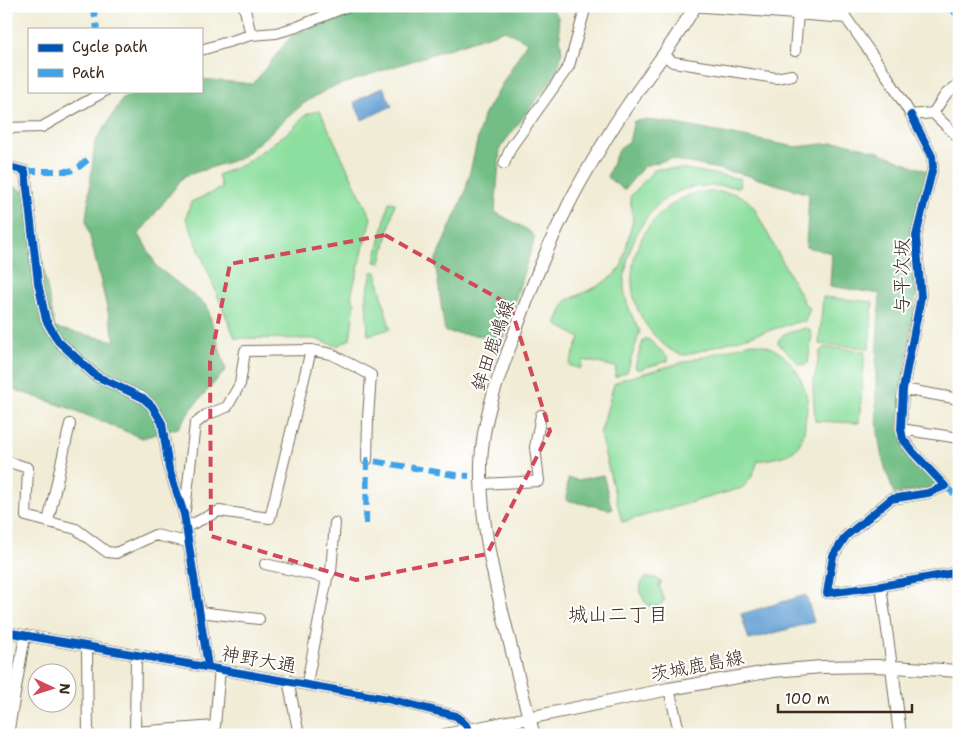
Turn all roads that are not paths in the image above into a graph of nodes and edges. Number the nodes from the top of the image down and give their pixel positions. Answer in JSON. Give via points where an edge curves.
{"nodes":[{"id":1,"x":244,"y":6,"type":"edge"},
{"id":2,"x":348,"y":6,"type":"edge"},
{"id":3,"x":586,"y":6,"type":"edge"},
{"id":4,"x":694,"y":6,"type":"edge"},
{"id":5,"x":840,"y":6,"type":"edge"},
{"id":6,"x":711,"y":7,"type":"edge"},
{"id":7,"x":798,"y":11,"type":"edge"},
{"id":8,"x":846,"y":18,"type":"junction"},
{"id":9,"x":250,"y":35,"type":"junction"},
{"id":10,"x":202,"y":50,"type":"edge"},
{"id":11,"x":795,"y":51,"type":"dead end"},
{"id":12,"x":664,"y":55,"type":"junction"},
{"id":13,"x":792,"y":75,"type":"dead end"},
{"id":14,"x":959,"y":84,"type":"edge"},
{"id":15,"x":102,"y":92,"type":"edge"},
{"id":16,"x":933,"y":113,"type":"junction"},
{"id":17,"x":911,"y":115,"type":"junction"},
{"id":18,"x":6,"y":128,"type":"edge"},
{"id":19,"x":959,"y":138,"type":"edge"},
{"id":20,"x":504,"y":164,"type":"dead end"},
{"id":21,"x":6,"y":166,"type":"edge"},
{"id":22,"x":311,"y":350,"type":"junction"},
{"id":23,"x":903,"y":389,"type":"junction"},
{"id":24,"x":959,"y":399,"type":"edge"},
{"id":25,"x":541,"y":415,"type":"dead end"},
{"id":26,"x":70,"y":424,"type":"dead end"},
{"id":27,"x":902,"y":429,"type":"junction"},
{"id":28,"x":959,"y":438,"type":"edge"},
{"id":29,"x":367,"y":460,"type":"dead end"},
{"id":30,"x":6,"y":461,"type":"edge"},
{"id":31,"x":481,"y":484,"type":"junction"},
{"id":32,"x":184,"y":514,"type":"junction"},
{"id":33,"x":48,"y":522,"type":"junction"},
{"id":34,"x":335,"y":523,"type":"dead end"},
{"id":35,"x":186,"y":527,"type":"junction"},
{"id":36,"x":188,"y":542,"type":"junction"},
{"id":37,"x":265,"y":564,"type":"dead end"},
{"id":38,"x":959,"y":572,"type":"edge"},
{"id":39,"x":327,"y":578,"type":"junction"},
{"id":40,"x":881,"y":586,"type":"junction"},
{"id":41,"x":199,"y":612,"type":"junction"},
{"id":42,"x":259,"y":619,"type":"dead end"},
{"id":43,"x":6,"y":632,"type":"edge"},
{"id":44,"x":25,"y":635,"type":"junction"},
{"id":45,"x":88,"y":646,"type":"junction"},
{"id":46,"x":136,"y":654,"type":"junction"},
{"id":47,"x":208,"y":666,"type":"junction"},
{"id":48,"x":892,"y":667,"type":"junction"},
{"id":49,"x":220,"y":668,"type":"junction"},
{"id":50,"x":959,"y":671,"type":"edge"},
{"id":51,"x":288,"y":680,"type":"junction"},
{"id":52,"x":306,"y":683,"type":"junction"},
{"id":53,"x":669,"y":690,"type":"junction"},
{"id":54,"x":529,"y":718,"type":"junction"},
{"id":55,"x":470,"y":732,"type":"edge"},
{"id":56,"x":135,"y":734,"type":"edge"},
{"id":57,"x":8,"y":735,"type":"edge"},
{"id":58,"x":88,"y":735,"type":"edge"},
{"id":59,"x":299,"y":735,"type":"edge"},
{"id":60,"x":445,"y":735,"type":"edge"},
{"id":61,"x":534,"y":735,"type":"edge"},
{"id":62,"x":680,"y":735,"type":"edge"},
{"id":63,"x":900,"y":735,"type":"edge"}],
"edges":[{"from":1,"to":9,"type":"street"},
{"from":2,"to":9,"type":"street","via":[[297,27]]},
{"from":3,"to":20,"type":"street","via":[[569,66],[511,147]]},
{"from":4,"to":6,"type":"street"},
{"from":4,"to":12,"type":"main road","name":"鉾田鹿嶋線"},
{"from":5,"to":8,"type":"street","name":"与平次坂"},
{"from":6,"to":7,"type":"street"},
{"from":7,"to":8,"type":"street"},
{"from":7,"to":11,"type":"street"},
{"from":8,"to":17,"type":"street","name":"与平次坂"},
{"from":9,"to":10,"type":"street"},
{"from":12,"to":13,"type":"street","via":[[673,62],[692,65],[776,78]]},
{"from":12,"to":31,"type":"main road","name":"鉾田鹿嶋線","via":[[610,131],[552,239],[492,398],[484,428]]},
{"from":14,"to":16,"type":"street","via":[[946,94]]},
{"from":15,"to":18,"type":"street","via":[[42,127]]},
{"from":16,"to":17,"type":"street"},
{"from":16,"to":19,"type":"street"},
{"from":17,"to":23,"type":"street","name":"与平次坂","via":[[932,156],[933,167],[916,236],[921,297]]},
{"from":21,"to":32,"type":"street","via":[[25,171],[38,283],[46,320],[58,341],[96,376],[143,398],[152,406],[162,423],[169,469]]},
{"from":22,"to":29,"type":"street","via":[[331,354],[371,375]]},
{"from":22,"to":32,"type":"street","via":[[245,351],[240,384],[228,407],[206,415],[195,424]]},
{"from":22,"to":35,"type":"street","via":[[270,518],[219,511]]},
{"from":23,"to":24,"type":"street"},
{"from":23,"to":27,"type":"street","name":"与平次坂"},
{"from":25,"to":31,"type":"street","via":[[535,447],[539,481]]},
{"from":26,"to":33,"type":"street"},
{"from":27,"to":28,"type":"street"},
{"from":27,"to":40,"type":"street","name":"与平次坂","via":[[903,439],[945,486],[928,493],[890,499],[846,536],[833,556],[828,593]]},
{"from":30,"to":33,"type":"street","via":[[28,468],[26,516]]},
{"from":31,"to":54,"type":"main road","name":"鉾田鹿嶋線","via":[[495,585]]},
{"from":32,"to":35,"type":"street"},
{"from":33,"to":36,"type":"street","via":[[76,529],[106,552],[116,553],[155,535]]},
{"from":34,"to":39,"type":"street"},
{"from":35,"to":36,"type":"street"},
{"from":36,"to":41,"type":"street"},
{"from":37,"to":39,"type":"street"},
{"from":38,"to":40,"type":"street"},
{"from":39,"to":52,"type":"street"},
{"from":40,"to":48,"type":"street"},
{"from":41,"to":42,"type":"street"},
{"from":41,"to":47,"type":"street"},
{"from":43,"to":44,"type":"street","name":"神野大通"},
{"from":44,"to":45,"type":"street","name":"神野大通"},
{"from":44,"to":57,"type":"street"},
{"from":45,"to":46,"type":"street","name":"神野大通"},
{"from":45,"to":58,"type":"street"},
{"from":46,"to":47,"type":"street","name":"神野大通"},
{"from":46,"to":56,"type":"street"},
{"from":47,"to":49,"type":"street","name":"神野大通"},
{"from":48,"to":50,"type":"main road","name":"茨城鹿島線"},
{"from":48,"to":53,"type":"main road","name":"茨城鹿島線","via":[[773,671]]},
{"from":48,"to":63,"type":"main road"},
{"from":49,"to":51,"type":"street","name":"神野大通"},
{"from":49,"to":56,"type":"street","via":[[215,726]]},
{"from":51,"to":52,"type":"street","name":"神野大通"},
{"from":51,"to":59,"type":"street"},
{"from":52,"to":55,"type":"street","name":"神野大通","via":[[456,716]]},
{"from":53,"to":54,"type":"main road","name":"茨城鹿島線"},
{"from":53,"to":62,"type":"street"},
{"from":54,"to":55,"type":"main road","name":"茨城鹿島線"},
{"from":54,"to":61,"type":"main road","name":"鉾田鹿嶋線"},
{"from":55,"to":60,"type":"main road","name":"茨城鹿島線"}]}
